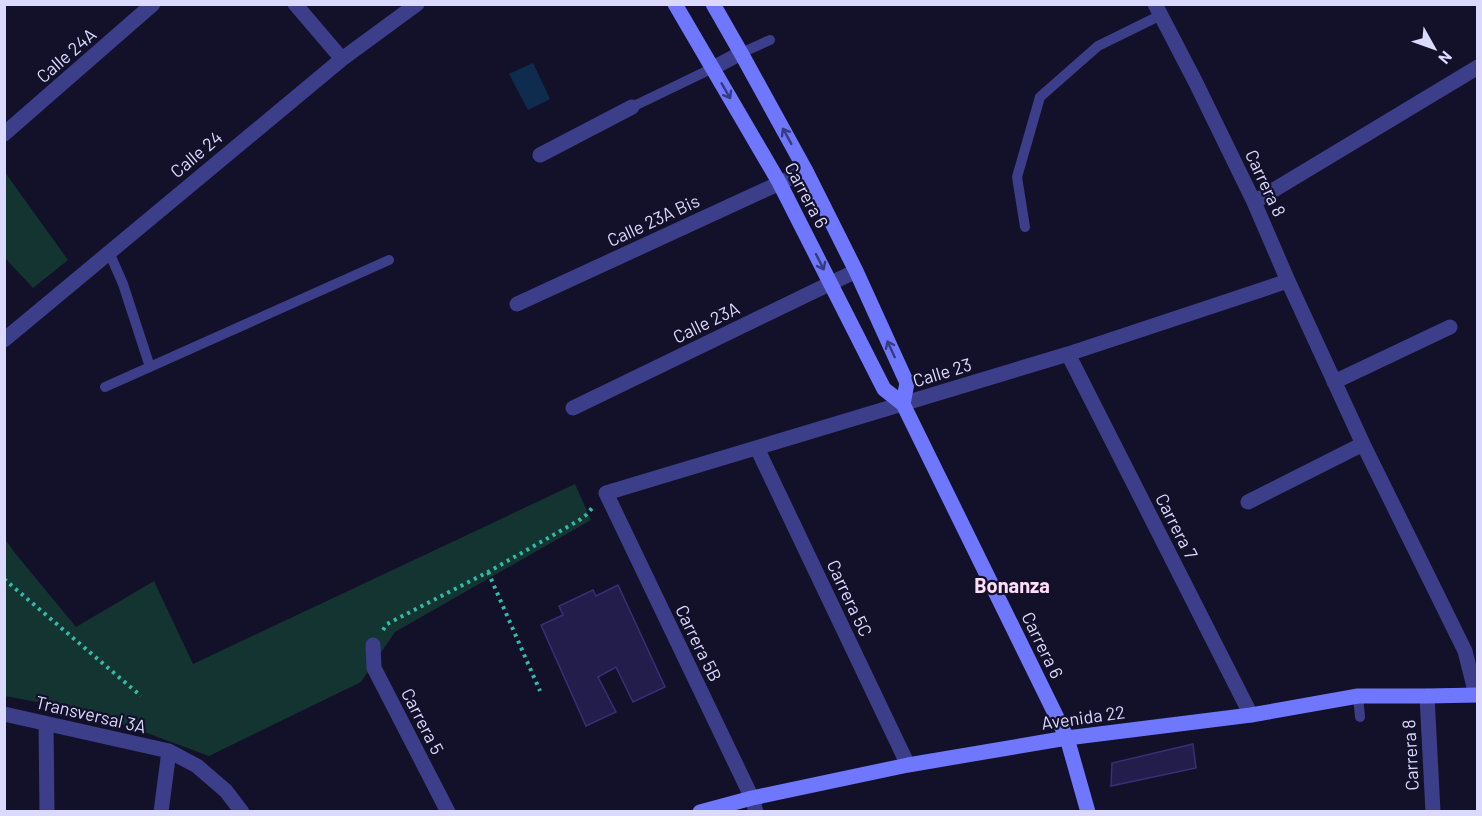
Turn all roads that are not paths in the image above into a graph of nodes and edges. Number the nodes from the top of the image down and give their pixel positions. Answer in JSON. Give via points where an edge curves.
{"nodes":[{"id":1,"x":153,"y":4,"type":"edge"},
{"id":2,"x":295,"y":4,"type":"edge"},
{"id":3,"x":417,"y":4,"type":"edge"},
{"id":4,"x":675,"y":4,"type":"edge"},
{"id":5,"x":713,"y":4,"type":"edge"},
{"id":6,"x":1158,"y":10,"type":"edge"},
{"id":7,"x":770,"y":40,"type":"dead end"},
{"id":8,"x":741,"y":54,"type":"junction"},
{"id":9,"x":342,"y":59,"type":"junction"},
{"id":10,"x":1478,"y":67,"type":"edge"},
{"id":11,"x":713,"y":68,"type":"junction"},
{"id":12,"x":632,"y":107,"type":"joint"},
{"id":13,"x":4,"y":134,"type":"edge"},
{"id":14,"x":540,"y":155,"type":"dead end"},
{"id":15,"x":806,"y":171,"type":"junction"},
{"id":16,"x":779,"y":182,"type":"junction"},
{"id":17,"x":1254,"y":202,"type":"junction"},
{"id":18,"x":1025,"y":227,"type":"dead end"},
{"id":19,"x":109,"y":252,"type":"junction"},
{"id":20,"x":389,"y":260,"type":"dead end"},
{"id":21,"x":856,"y":271,"type":"junction"},
{"id":22,"x":1288,"y":281,"type":"junction"},
{"id":23,"x":831,"y":284,"type":"junction"},
{"id":24,"x":516,"y":304,"type":"dead end"},
{"id":25,"x":1450,"y":327,"type":"dead end"},
{"id":26,"x":4,"y":340,"type":"edge"},
{"id":27,"x":1068,"y":354,"type":"junction"},
{"id":28,"x":150,"y":367,"type":"junction"},
{"id":29,"x":1334,"y":382,"type":"junction"},
{"id":30,"x":105,"y":387,"type":"dead end"},
{"id":31,"x":903,"y":404,"type":"junction"},
{"id":32,"x":573,"y":408,"type":"dead end"},
{"id":33,"x":1363,"y":444,"type":"junction"},
{"id":34,"x":757,"y":448,"type":"junction"},
{"id":35,"x":606,"y":493,"type":"joint"},
{"id":36,"x":1248,"y":502,"type":"dead end"},
{"id":37,"x":373,"y":645,"type":"road end"},
{"id":38,"x":1358,"y":696,"type":"junction"},
{"id":39,"x":1427,"y":696,"type":"junction"},
{"id":40,"x":1477,"y":696,"type":"edge"},
{"id":41,"x":4,"y":714,"type":"edge"},
{"id":42,"x":1251,"y":715,"type":"junction"},
{"id":43,"x":1360,"y":717,"type":"dead end"},
{"id":44,"x":46,"y":724,"type":"junction"},
{"id":45,"x":1067,"y":738,"type":"junction"},
{"id":46,"x":169,"y":751,"type":"junction"},
{"id":47,"x":908,"y":765,"type":"junction"},
{"id":48,"x":754,"y":805,"type":"edge"},
{"id":49,"x":47,"y":812,"type":"edge"},
{"id":50,"x":161,"y":812,"type":"edge"},
{"id":51,"x":242,"y":812,"type":"edge"},
{"id":52,"x":448,"y":812,"type":"edge"},
{"id":53,"x":700,"y":812,"type":"edge"},
{"id":54,"x":1088,"y":812,"type":"edge"},
{"id":55,"x":1432,"y":812,"type":"edge"}],
"edges":[{"from":1,"to":13,"type":"street","name":"Calle 24A"},
{"from":2,"to":9,"type":"street"},
{"from":3,"to":9,"type":"street","name":"Calle 24"},
{"from":4,"to":11,"type":"street","name":"Carrera 6"},
{"from":5,"to":8,"type":"street","name":"Carrera 6"},
{"from":6,"to":17,"type":"street","name":"Carrera 8"},
{"from":6,"to":18,"type":"lane","via":[[1098,46],[1040,97],[1017,177]]},
{"from":7,"to":8,"type":"lane"},
{"from":8,"to":11,"type":"street"},
{"from":15,"to":8,"type":"street","name":"Carrera 6","one_way":true},
{"from":9,"to":19,"type":"street","name":"Calle 24"},
{"from":10,"to":17,"type":"street"},
{"from":11,"to":12,"type":"lane"},
{"from":11,"to":16,"type":"street","name":"Carrera 6","one_way":true},
{"from":12,"to":14,"type":"street"},
{"from":15,"to":16,"type":"street","name":"Calle 23A Bis"},
{"from":15,"to":21,"type":"street","name":"Carrera 6"},
{"from":16,"to":23,"type":"street","name":"Carrera 6","one_way":true},
{"from":16,"to":24,"type":"street","name":"Calle 23A Bis"},
{"from":17,"to":22,"type":"street","name":"Carrera 8"},
{"from":19,"to":26,"type":"street","name":"Calle 24"},
{"from":19,"to":28,"type":"lane"},
{"from":20,"to":28,"type":"lane"},
{"from":21,"to":23,"type":"street","name":"Calle 23A"},
{"from":31,"to":21,"type":"street","name":"Carrera 6","one_way":true,"via":[[907,383]]},
{"from":22,"to":27,"type":"street","name":"Calle 23"},
{"from":22,"to":29,"type":"street","name":"Carrera 8"},
{"from":23,"to":31,"type":"street","name":"Carrera 6","via":[[884,389]]},
{"from":23,"to":32,"type":"street","name":"Calle 23A"},
{"from":25,"to":29,"type":"street"},
{"from":27,"to":31,"type":"street","name":"Calle 23"},
{"from":27,"to":42,"type":"street","name":"Carrera 7"},
{"from":28,"to":30,"type":"lane"},
{"from":29,"to":33,"type":"street","name":"Carrera 8"},
{"from":31,"to":34,"type":"street","name":"Calle 23"},
{"from":31,"to":45,"type":"street","name":"Carrera 6"},
{"from":33,"to":36,"type":"street"},
{"from":33,"to":40,"type":"street","name":"Carrera 8","via":[[1465,651]]},
{"from":34,"to":35,"type":"street","name":"Calle 23"},
{"from":34,"to":47,"type":"street","name":"Carrera 5C"},
{"from":35,"to":48,"type":"street","name":"Carrera 5B"},
{"from":37,"to":52,"type":"street","name":"Carrera 5","via":[[374,668]]},
{"from":38,"to":39,"type":"street","name":"Avenida 22"},
{"from":38,"to":42,"type":"street","name":"Avenida 22"},
{"from":38,"to":43,"type":"lane"},
{"from":39,"to":40,"type":"street","name":"Avenida 22"},
{"from":39,"to":55,"type":"street","name":"Carrera 8"},
{"from":41,"to":44,"type":"street","name":"Transversal 3A"},
{"from":42,"to":45,"type":"street","name":"Avenida 22"},
{"from":44,"to":46,"type":"street","name":"Transversal 3A"},
{"from":44,"to":49,"type":"street"},
{"from":45,"to":47,"type":"street","name":"Avenida 22"},
{"from":45,"to":54,"type":"street","name":"Carrera 6"},
{"from":46,"to":50,"type":"street"},
{"from":46,"to":51,"type":"street","name":"Transversal 3A","via":[[197,766],[226,791]]},
{"from":47,"to":48,"type":"street","name":"Avenida 22"},
{"from":48,"to":53,"type":"street","name":"Avenida 22"}]}
